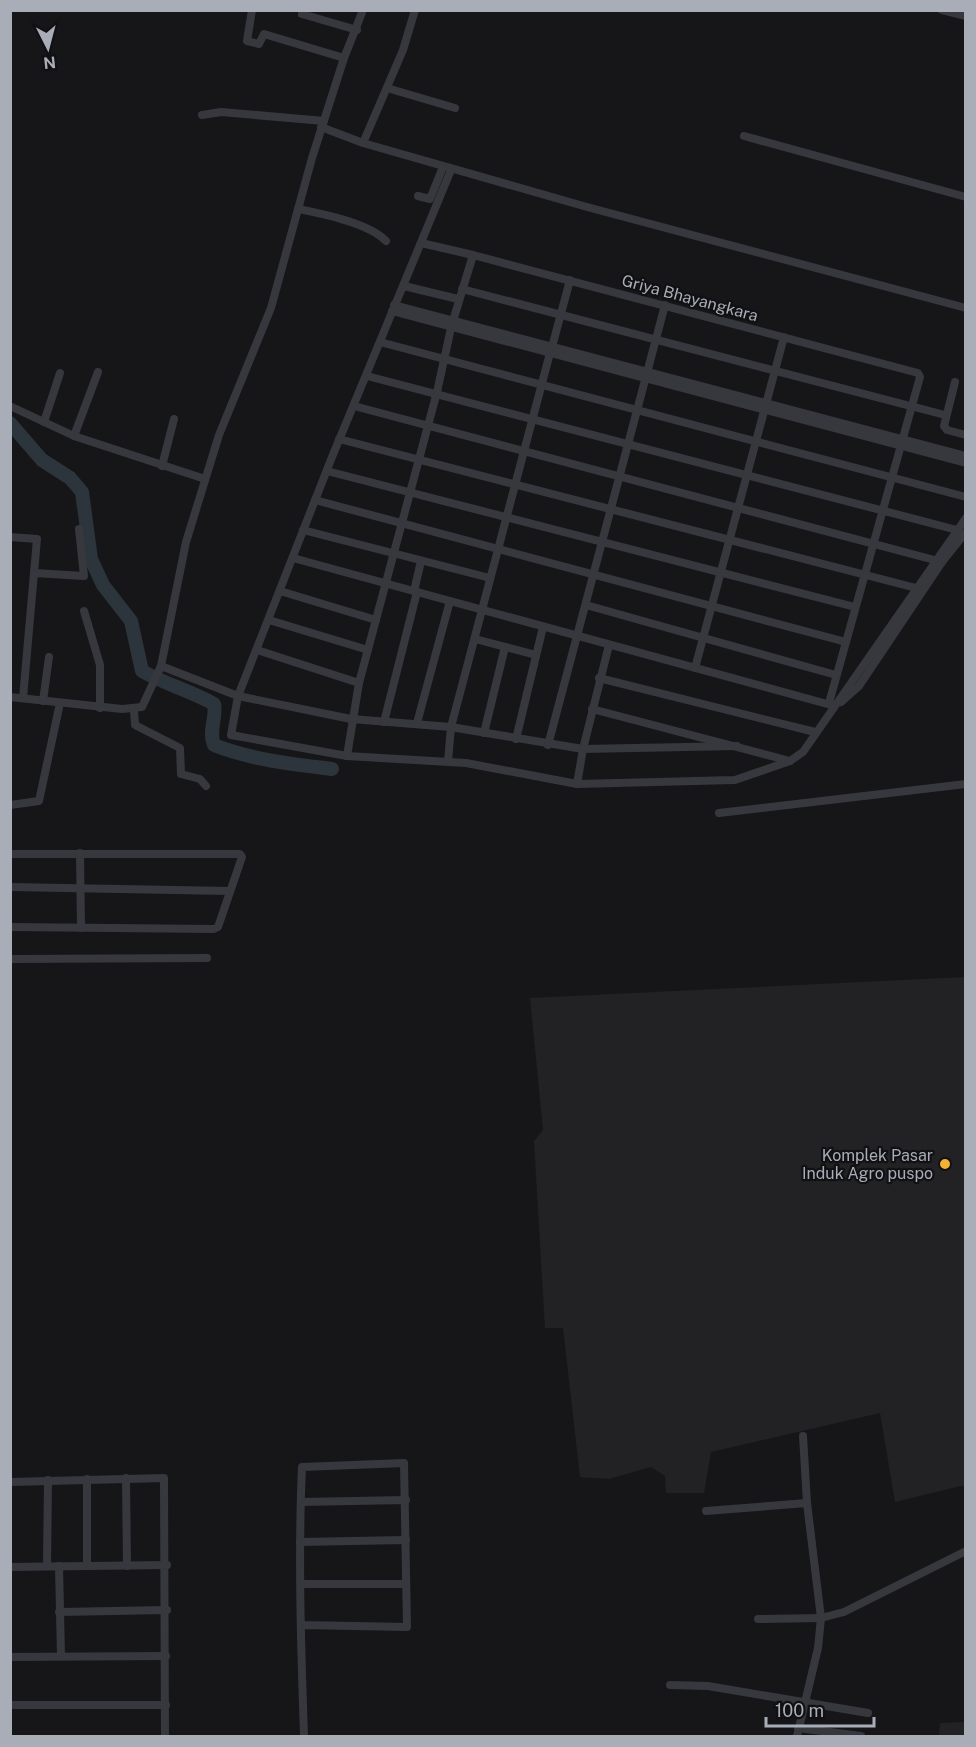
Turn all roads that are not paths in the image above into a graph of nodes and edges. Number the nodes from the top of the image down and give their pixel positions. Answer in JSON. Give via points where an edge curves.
{"nodes":[{"id":1,"x":252,"y":10,"type":"edge"},
{"id":2,"x":363,"y":10,"type":"edge"},
{"id":3,"x":415,"y":10,"type":"edge"},
{"id":4,"x":947,"y":11,"type":"edge"},
{"id":5,"x":302,"y":14,"type":"dead end"},
{"id":6,"x":966,"y":16,"type":"edge"},
{"id":7,"x":357,"y":30,"type":"junction"},
{"id":8,"x":344,"y":58,"type":"junction"},
{"id":9,"x":387,"y":88,"type":"junction"},
{"id":10,"x":456,"y":108,"type":"dead end"},
{"id":11,"x":202,"y":115,"type":"dead end"},
{"id":12,"x":322,"y":124,"type":"junction"},
{"id":13,"x":744,"y":136,"type":"dead end"},
{"id":14,"x":363,"y":143,"type":"junction"},
{"id":15,"x":447,"y":168,"type":"junction"},
{"id":16,"x":418,"y":195,"type":"dead end"},
{"id":17,"x":966,"y":196,"type":"edge"},
{"id":18,"x":298,"y":209,"type":"junction"},
{"id":19,"x":386,"y":241,"type":"dead end"},
{"id":20,"x":421,"y":243,"type":"junction"},
{"id":21,"x":473,"y":255,"type":"junction"},
{"id":22,"x":570,"y":280,"type":"junction"},
{"id":23,"x":404,"y":286,"type":"junction"},
{"id":24,"x":462,"y":289,"type":"junction"},
{"id":25,"x":458,"y":299,"type":"junction"},
{"id":26,"x":665,"y":305,"type":"junction"},
{"id":27,"x":393,"y":308,"type":"junction"},
{"id":28,"x":966,"y":308,"type":"edge"},
{"id":29,"x":561,"y":314,"type":"junction"},
{"id":30,"x":452,"y":325,"type":"junction"},
{"id":31,"x":784,"y":337,"type":"junction"},
{"id":32,"x":657,"y":338,"type":"junction"},
{"id":33,"x":380,"y":342,"type":"junction"},
{"id":34,"x":551,"y":350,"type":"junction"},
{"id":35,"x":446,"y":358,"type":"junction"},
{"id":36,"x":775,"y":370,"type":"junction"},
{"id":37,"x":99,"y":372,"type":"dead end"},
{"id":38,"x":60,"y":373,"type":"dead end"},
{"id":39,"x":367,"y":376,"type":"junction"},
{"id":40,"x":648,"y":376,"type":"junction"},
{"id":41,"x":955,"y":382,"type":"dead end"},
{"id":42,"x":541,"y":384,"type":"junction"},
{"id":43,"x":437,"y":392,"type":"junction"},
{"id":44,"x":354,"y":406,"type":"junction"},
{"id":45,"x":765,"y":406,"type":"junction"},
{"id":46,"x":913,"y":406,"type":"junction"},
{"id":47,"x":12,"y":407,"type":"dead end"},
{"id":48,"x":639,"y":410,"type":"junction"},
{"id":49,"x":945,"y":416,"type":"junction"},
{"id":50,"x":533,"y":418,"type":"junction"},
{"id":51,"x":174,"y":419,"type":"dead end"},
{"id":52,"x":44,"y":422,"type":"junction"},
{"id":53,"x":428,"y":426,"type":"junction"},
{"id":54,"x":74,"y":435,"type":"junction"},
{"id":55,"x":966,"y":435,"type":"edge"},
{"id":56,"x":339,"y":439,"type":"junction"},
{"id":57,"x":757,"y":440,"type":"junction"},
{"id":58,"x":630,"y":443,"type":"junction"},
{"id":59,"x":903,"y":444,"type":"junction"},
{"id":60,"x":525,"y":451,"type":"junction"},
{"id":61,"x":966,"y":456,"type":"edge"},
{"id":62,"x":418,"y":458,"type":"junction"},
{"id":63,"x":966,"y":463,"type":"edge"},
{"id":64,"x":162,"y":466,"type":"junction"},
{"id":65,"x":327,"y":471,"type":"junction"},
{"id":66,"x":748,"y":474,"type":"junction"},
{"id":67,"x":620,"y":476,"type":"junction"},
{"id":68,"x":894,"y":477,"type":"junction"},
{"id":69,"x":205,"y":479,"type":"junction"},
{"id":70,"x":516,"y":482,"type":"junction"},
{"id":71,"x":409,"y":491,"type":"junction"},
{"id":72,"x":966,"y":497,"type":"edge"},
{"id":73,"x":315,"y":500,"type":"junction"},
{"id":74,"x":739,"y":506,"type":"junction"},
{"id":75,"x":610,"y":510,"type":"junction"},
{"id":76,"x":885,"y":510,"type":"junction"},
{"id":77,"x":505,"y":517,"type":"junction"},
{"id":78,"x":966,"y":518,"type":"edge"},
{"id":79,"x":400,"y":524,"type":"junction"},
{"id":80,"x":79,"y":529,"type":"dead end"},
{"id":81,"x":303,"y":530,"type":"junction"},
{"id":82,"x":961,"y":531,"type":"edge"},
{"id":83,"x":10,"y":537,"type":"edge"},
{"id":84,"x":731,"y":539,"type":"junction"},
{"id":85,"x":603,"y":542,"type":"junction"},
{"id":86,"x":873,"y":542,"type":"junction"},
{"id":87,"x":498,"y":549,"type":"junction"},
{"id":88,"x":393,"y":553,"type":"junction"},
{"id":89,"x":293,"y":558,"type":"junction"},
{"id":90,"x":421,"y":561,"type":"junction"},
{"id":91,"x":939,"y":561,"type":"junction"},
{"id":92,"x":721,"y":572,"type":"junction"},
{"id":93,"x":34,"y":573,"type":"junction"},
{"id":94,"x":593,"y":575,"type":"junction"},
{"id":95,"x":863,"y":575,"type":"junction"},
{"id":96,"x":490,"y":578,"type":"junction"},
{"id":97,"x":385,"y":583,"type":"junction"},
{"id":98,"x":916,"y":588,"type":"junction"},
{"id":99,"x":280,"y":591,"type":"junction"},
{"id":100,"x":416,"y":592,"type":"junction"},
{"id":101,"x":450,"y":601,"type":"junction"},
{"id":102,"x":586,"y":604,"type":"junction"},
{"id":103,"x":712,"y":605,"type":"junction"},
{"id":104,"x":855,"y":607,"type":"junction"},
{"id":105,"x":482,"y":610,"type":"junction"},
{"id":106,"x":84,"y":611,"type":"dead end"},
{"id":107,"x":268,"y":620,"type":"junction"},
{"id":108,"x":376,"y":620,"type":"junction"},
{"id":109,"x":543,"y":627,"type":"junction"},
{"id":110,"x":576,"y":636,"type":"junction"},
{"id":111,"x":704,"y":636,"type":"junction"},
{"id":112,"x":475,"y":639,"type":"junction"},
{"id":113,"x":846,"y":642,"type":"junction"},
{"id":114,"x":609,"y":645,"type":"junction"},
{"id":115,"x":505,"y":647,"type":"junction"},
{"id":116,"x":257,"y":650,"type":"junction"},
{"id":117,"x":368,"y":650,"type":"junction"},
{"id":118,"x":536,"y":655,"type":"junction"},
{"id":119,"x":49,"y":657,"type":"dead end"},
{"id":120,"x":161,"y":666,"type":"junction"},
{"id":121,"x":695,"y":668,"type":"junction"},
{"id":122,"x":836,"y":675,"type":"junction"},
{"id":123,"x":599,"y":678,"type":"junction"},
{"id":124,"x":359,"y":683,"type":"junction"},
{"id":125,"x":238,"y":696,"type":"junction"},
{"id":126,"x":10,"y":697,"type":"edge"},
{"id":127,"x":23,"y":698,"type":"junction"},
{"id":128,"x":43,"y":701,"type":"junction"},
{"id":129,"x":60,"y":703,"type":"junction"},
{"id":130,"x":833,"y":706,"type":"junction"},
{"id":131,"x":100,"y":708,"type":"junction"},
{"id":132,"x":592,"y":709,"type":"junction"},
{"id":133,"x":134,"y":710,"type":"junction"},
{"id":134,"x":351,"y":718,"type":"junction"},
{"id":135,"x":384,"y":722,"type":"junction"},
{"id":136,"x":417,"y":723,"type":"junction"},
{"id":137,"x":451,"y":727,"type":"junction"},
{"id":138,"x":815,"y":732,"type":"junction"},
{"id":139,"x":484,"y":733,"type":"junction"},
{"id":140,"x":516,"y":739,"type":"junction"},
{"id":141,"x":548,"y":745,"type":"junction"},
{"id":142,"x":737,"y":746,"type":"junction"},
{"id":143,"x":583,"y":749,"type":"junction"},
{"id":144,"x":347,"y":756,"type":"junction"},
{"id":145,"x":448,"y":761,"type":"junction"},
{"id":146,"x":790,"y":761,"type":"junction"},
{"id":147,"x":577,"y":784,"type":"junction"},
{"id":148,"x":966,"y":784,"type":"edge"},
{"id":149,"x":206,"y":786,"type":"dead end"},
{"id":150,"x":10,"y":805,"type":"edge"},
{"id":151,"x":719,"y":813,"type":"dead end"},
{"id":152,"x":80,"y":853,"type":"junction"},
{"id":153,"x":10,"y":854,"type":"edge"},
{"id":154,"x":10,"y":887,"type":"edge"},
{"id":155,"x":80,"y":887,"type":"junction"},
{"id":156,"x":230,"y":891,"type":"junction"},
{"id":157,"x":10,"y":927,"type":"edge"},
{"id":158,"x":81,"y":928,"type":"junction"},
{"id":159,"x":207,"y":958,"type":"dead end"},
{"id":160,"x":10,"y":959,"type":"edge"},
{"id":161,"x":803,"y":1436,"type":"dead end"},
{"id":162,"x":126,"y":1478,"type":"junction"},
{"id":163,"x":87,"y":1479,"type":"junction"},
{"id":164,"x":48,"y":1480,"type":"junction"},
{"id":165,"x":10,"y":1482,"type":"edge"},
{"id":166,"x":406,"y":1500,"type":"junction"},
{"id":167,"x":301,"y":1502,"type":"junction"},
{"id":168,"x":807,"y":1503,"type":"junction"},
{"id":169,"x":706,"y":1511,"type":"dead end"},
{"id":170,"x":406,"y":1540,"type":"junction"},
{"id":171,"x":300,"y":1542,"type":"junction"},
{"id":172,"x":966,"y":1551,"type":"edge"},
{"id":173,"x":167,"y":1565,"type":"junction"},
{"id":174,"x":47,"y":1566,"type":"junction"},
{"id":175,"x":59,"y":1566,"type":"junction"},
{"id":176,"x":87,"y":1566,"type":"junction"},
{"id":177,"x":127,"y":1566,"type":"junction"},
{"id":178,"x":10,"y":1567,"type":"edge"},
{"id":179,"x":302,"y":1584,"type":"junction"},
{"id":180,"x":406,"y":1584,"type":"junction"},
{"id":181,"x":167,"y":1610,"type":"junction"},
{"id":182,"x":60,"y":1612,"type":"junction"},
{"id":183,"x":821,"y":1618,"type":"junction"},
{"id":184,"x":758,"y":1619,"type":"dead end"},
{"id":185,"x":301,"y":1625,"type":"junction"},
{"id":186,"x":61,"y":1656,"type":"junction"},
{"id":187,"x":166,"y":1656,"type":"junction"},
{"id":188,"x":10,"y":1657,"type":"edge"},
{"id":189,"x":670,"y":1685,"type":"dead end"},
{"id":190,"x":804,"y":1702,"type":"junction"},
{"id":191,"x":10,"y":1705,"type":"edge"},
{"id":192,"x":166,"y":1705,"type":"junction"},
{"id":193,"x":868,"y":1713,"type":"dead end"},
{"id":194,"x":798,"y":1732,"type":"edge"},
{"id":195,"x":165,"y":1737,"type":"edge"},
{"id":196,"x":304,"y":1737,"type":"edge"},
{"id":197,"x":861,"y":1737,"type":"edge"}],
"edges":[{"from":1,"to":8,"type":"street","via":[[247,40],[259,44],[264,34]]},
{"from":2,"to":7,"type":"street"},
{"from":3,"to":9,"type":"street"},
{"from":4,"to":6,"type":"street"},
{"from":5,"to":7,"type":"street"},
{"from":7,"to":8,"type":"street"},
{"from":8,"to":12,"type":"street"},
{"from":9,"to":10,"type":"street"},
{"from":9,"to":14,"type":"street"},
{"from":11,"to":12,"type":"street","via":[[221,111]]},
{"from":12,"to":14,"type":"street"},
{"from":12,"to":18,"type":"street"},
{"from":13,"to":17,"type":"street"},
{"from":14,"to":15,"type":"street"},
{"from":15,"to":16,"type":"street","via":[[430,199]]},
{"from":15,"to":20,"type":"street"},
{"from":15,"to":28,"type":"street"},
{"from":18,"to":19,"type":"street","via":[[377,231]]},
{"from":18,"to":69,"type":"street","via":[[271,308]]},
{"from":20,"to":21,"type":"street","name":"Griya Bhayangkara"},
{"from":20,"to":23,"type":"street"},
{"from":21,"to":22,"type":"street","name":"Griya Bhayangkara"},
{"from":21,"to":24,"type":"street"},
{"from":22,"to":26,"type":"street","name":"Griya Bhayangkara"},
{"from":22,"to":29,"type":"street"},
{"from":23,"to":25,"type":"street"},
{"from":23,"to":27,"type":"street"},
{"from":24,"to":25,"type":"street"},
{"from":24,"to":29,"type":"street"},
{"from":25,"to":30,"type":"street"},
{"from":26,"to":31,"type":"street","name":"Griya Bhayangkara"},
{"from":26,"to":32,"type":"street"},
{"from":27,"to":30,"type":"street"},
{"from":27,"to":33,"type":"street"},
{"from":29,"to":32,"type":"street"},
{"from":29,"to":34,"type":"street"},
{"from":30,"to":34,"type":"street"},
{"from":30,"to":35,"type":"street"},
{"from":31,"to":36,"type":"street"},
{"from":31,"to":46,"type":"street","name":"Griya Bhayangkara","via":[[916,372],[920,377]]},
{"from":32,"to":36,"type":"street"},
{"from":32,"to":40,"type":"street"},
{"from":33,"to":35,"type":"street"},
{"from":33,"to":39,"type":"street"},
{"from":34,"to":40,"type":"street"},
{"from":34,"to":42,"type":"street"},
{"from":35,"to":42,"type":"street"},
{"from":35,"to":43,"type":"street"},
{"from":36,"to":45,"type":"street"},
{"from":36,"to":46,"type":"street"},
{"from":37,"to":54,"type":"street"},
{"from":38,"to":52,"type":"street"},
{"from":39,"to":43,"type":"street"},
{"from":39,"to":44,"type":"street"},
{"from":40,"to":45,"type":"street"},
{"from":40,"to":48,"type":"street"},
{"from":41,"to":49,"type":"street"},
{"from":42,"to":48,"type":"street"},
{"from":42,"to":50,"type":"street"},
{"from":43,"to":50,"type":"street"},
{"from":43,"to":53,"type":"street"},
{"from":44,"to":53,"type":"street"},
{"from":44,"to":56,"type":"street"},
{"from":45,"to":57,"type":"street"},
{"from":45,"to":59,"type":"street"},
{"from":46,"to":49,"type":"street"},
{"from":46,"to":59,"type":"street"},
{"from":47,"to":52,"type":"street"},
{"from":48,"to":57,"type":"street"},
{"from":48,"to":58,"type":"street"},
{"from":49,"to":55,"type":"street","via":[[945,428]]},
{"from":50,"to":58,"type":"street"},
{"from":50,"to":60,"type":"street"},
{"from":51,"to":64,"type":"street"},
{"from":52,"to":54,"type":"street"},
{"from":53,"to":60,"type":"street"},
{"from":53,"to":62,"type":"street"},
{"from":54,"to":64,"type":"street"},
{"from":56,"to":62,"type":"street"},
{"from":56,"to":65,"type":"street"},
{"from":57,"to":66,"type":"street"},
{"from":57,"to":68,"type":"street"},
{"from":58,"to":66,"type":"street"},
{"from":58,"to":67,"type":"street"},
{"from":59,"to":61,"type":"street"},
{"from":59,"to":63,"type":"street"},
{"from":59,"to":68,"type":"street"},
{"from":60,"to":67,"type":"street"},
{"from":60,"to":70,"type":"street"},
{"from":62,"to":70,"type":"street"},
{"from":62,"to":71,"type":"street"},
{"from":64,"to":69,"type":"street"},
{"from":65,"to":71,"type":"street"},
{"from":65,"to":73,"type":"street"},
{"from":66,"to":74,"type":"street"},
{"from":66,"to":76,"type":"street"},
{"from":67,"to":74,"type":"street"},
{"from":67,"to":75,"type":"street"},
{"from":68,"to":72,"type":"street"},
{"from":68,"to":76,"type":"street"},
{"from":69,"to":120,"type":"street","via":[[186,542]]},
{"from":70,"to":75,"type":"street"},
{"from":70,"to":77,"type":"street"},
{"from":71,"to":77,"type":"street"},
{"from":71,"to":79,"type":"street"},
{"from":73,"to":79,"type":"street"},
{"from":73,"to":81,"type":"street"},
{"from":74,"to":84,"type":"street"},
{"from":74,"to":86,"type":"street"},
{"from":75,"to":84,"type":"street"},
{"from":75,"to":85,"type":"street"},
{"from":76,"to":82,"type":"street"},
{"from":76,"to":86,"type":"street"},
{"from":77,"to":85,"type":"street"},
{"from":77,"to":87,"type":"street"},
{"from":78,"to":82,"type":"street"},
{"from":79,"to":87,"type":"street"},
{"from":79,"to":88,"type":"street"},
{"from":80,"to":93,"type":"street","via":[[84,576]]},
{"from":81,"to":88,"type":"street"},
{"from":81,"to":89,"type":"street"},
{"from":82,"to":91,"type":"street"},
{"from":83,"to":93,"type":"street","via":[[37,539]]},
{"from":84,"to":92,"type":"street"},
{"from":84,"to":95,"type":"street"},
{"from":85,"to":92,"type":"street"},
{"from":85,"to":94,"type":"street"},
{"from":86,"to":91,"type":"street"},
{"from":86,"to":95,"type":"street"},
{"from":87,"to":94,"type":"street"},
{"from":87,"to":96,"type":"street"},
{"from":88,"to":90,"type":"street"},
{"from":88,"to":97,"type":"street"},
{"from":89,"to":97,"type":"street"},
{"from":89,"to":99,"type":"street"},
{"from":90,"to":96,"type":"street"},
{"from":90,"to":100,"type":"street"},
{"from":91,"to":98,"type":"street"},
{"from":91,"to":130,"type":"street","via":[[859,686]]},
{"from":92,"to":103,"type":"street"},
{"from":92,"to":104,"type":"street"},
{"from":93,"to":127,"type":"street"},
{"from":94,"to":102,"type":"street"},
{"from":94,"to":103,"type":"street"},
{"from":95,"to":98,"type":"street"},
{"from":95,"to":104,"type":"street"},
{"from":96,"to":105,"type":"street"},
{"from":97,"to":100,"type":"street"},
{"from":97,"to":108,"type":"street"},
{"from":98,"to":130,"type":"street"},
{"from":99,"to":107,"type":"street"},
{"from":99,"to":108,"type":"street"},
{"from":100,"to":101,"type":"street"},
{"from":100,"to":135,"type":"street"},
{"from":101,"to":105,"type":"street"},
{"from":101,"to":136,"type":"street"},
{"from":102,"to":110,"type":"street"},
{"from":102,"to":111,"type":"street"},
{"from":103,"to":111,"type":"street"},
{"from":103,"to":113,"type":"street"},
{"from":104,"to":113,"type":"street"},
{"from":105,"to":109,"type":"street"},
{"from":105,"to":112,"type":"street"},
{"from":106,"to":131,"type":"street","via":[[100,665]]},
{"from":107,"to":116,"type":"street"},
{"from":107,"to":117,"type":"street"},
{"from":108,"to":117,"type":"street"},
{"from":109,"to":110,"type":"street"},
{"from":109,"to":118,"type":"street"},
{"from":110,"to":114,"type":"street"},
{"from":110,"to":141,"type":"street"},
{"from":111,"to":121,"type":"street"},
{"from":111,"to":122,"type":"street"},
{"from":112,"to":115,"type":"street"},
{"from":112,"to":137,"type":"street"},
{"from":113,"to":122,"type":"street"},
{"from":114,"to":121,"type":"street"},
{"from":114,"to":123,"type":"street"},
{"from":115,"to":118,"type":"street"},
{"from":115,"to":139,"type":"street"},
{"from":116,"to":124,"type":"street"},
{"from":116,"to":125,"type":"street"},
{"from":117,"to":124,"type":"street"},
{"from":118,"to":140,"type":"street"},
{"from":119,"to":128,"type":"street"},
{"from":120,"to":125,"type":"street"},
{"from":120,"to":133,"type":"street","via":[[144,705]]},
{"from":121,"to":130,"type":"street"},
{"from":122,"to":130,"type":"street"},
{"from":123,"to":132,"type":"street"},
{"from":123,"to":138,"type":"street"},
{"from":124,"to":134,"type":"street"},
{"from":125,"to":134,"type":"street"},
{"from":125,"to":144,"type":"street","via":[[231,735]]},
{"from":126,"to":127,"type":"street"},
{"from":127,"to":128,"type":"street"},
{"from":128,"to":129,"type":"street"},
{"from":129,"to":131,"type":"street"},
{"from":129,"to":150,"type":"street","via":[[39,801]]},
{"from":130,"to":138,"type":"street"},
{"from":131,"to":133,"type":"street"},
{"from":132,"to":142,"type":"street"},
{"from":132,"to":143,"type":"street"},
{"from":133,"to":149,"type":"street","via":[[135,725],[180,748],[180,774],[200,779]]},
{"from":134,"to":135,"type":"street"},
{"from":134,"to":144,"type":"street"},
{"from":135,"to":136,"type":"street"},
{"from":136,"to":137,"type":"street"},
{"from":137,"to":139,"type":"street"},
{"from":137,"to":145,"type":"street"},
{"from":138,"to":146,"type":"street","via":[[803,752]]},
{"from":139,"to":140,"type":"street"},
{"from":140,"to":141,"type":"street"},
{"from":141,"to":143,"type":"street"},
{"from":142,"to":143,"type":"street"},
{"from":142,"to":146,"type":"street"},
{"from":143,"to":147,"type":"street"},
{"from":144,"to":145,"type":"street"},
{"from":145,"to":147,"type":"street"},
{"from":146,"to":147,"type":"street","via":[[735,780]]},
{"from":148,"to":151,"type":"street"},
{"from":152,"to":153,"type":"street"},
{"from":152,"to":155,"type":"street"},
{"from":152,"to":156,"type":"street","via":[[240,854]]},
{"from":154,"to":155,"type":"street"},
{"from":155,"to":156,"type":"street"},
{"from":155,"to":158,"type":"street"},
{"from":156,"to":158,"type":"street","via":[[214,929]]},
{"from":157,"to":158,"type":"street"},
{"from":159,"to":160,"type":"street"},
{"from":161,"to":168,"type":"street"},
{"from":162,"to":163,"type":"street"},
{"from":162,"to":173,"type":"street","via":[[165,1478]]},
{"from":162,"to":177,"type":"street"},
{"from":163,"to":164,"type":"street"},
{"from":163,"to":176,"type":"street"},
{"from":164,"to":165,"type":"street"},
{"from":164,"to":174,"type":"street"},
{"from":166,"to":167,"type":"street"},
{"from":166,"to":167,"type":"street","via":[[404,1463],[303,1465]]},
{"from":166,"to":170,"type":"street"},
{"from":167,"to":171,"type":"street"},
{"from":168,"to":169,"type":"street"},
{"from":168,"to":183,"type":"street"},
{"from":170,"to":171,"type":"street"},
{"from":170,"to":180,"type":"street"},
{"from":171,"to":179,"type":"street"},
{"from":172,"to":183,"type":"street","via":[[867,1602]]},
{"from":173,"to":177,"type":"street"},
{"from":173,"to":181,"type":"street"},
{"from":174,"to":175,"type":"street"},
{"from":174,"to":178,"type":"street"},
{"from":175,"to":176,"type":"street"},
{"from":175,"to":182,"type":"street"},
{"from":176,"to":177,"type":"street"},
{"from":179,"to":180,"type":"street"},
{"from":179,"to":185,"type":"street"},
{"from":180,"to":185,"type":"street","via":[[407,1627]]},
{"from":181,"to":182,"type":"street"},
{"from":181,"to":187,"type":"street"},
{"from":182,"to":186,"type":"street"},
{"from":183,"to":184,"type":"street"},
{"from":183,"to":190,"type":"street","via":[[818,1648]]},
{"from":185,"to":196,"type":"street"},
{"from":186,"to":187,"type":"street"},
{"from":186,"to":188,"type":"street"},
{"from":187,"to":192,"type":"street"},
{"from":189,"to":190,"type":"street","via":[[708,1686]]},
{"from":190,"to":193,"type":"street"},
{"from":190,"to":194,"type":"street"},
{"from":191,"to":192,"type":"street"},
{"from":192,"to":195,"type":"street"},
{"from":194,"to":197,"type":"street"}]}
